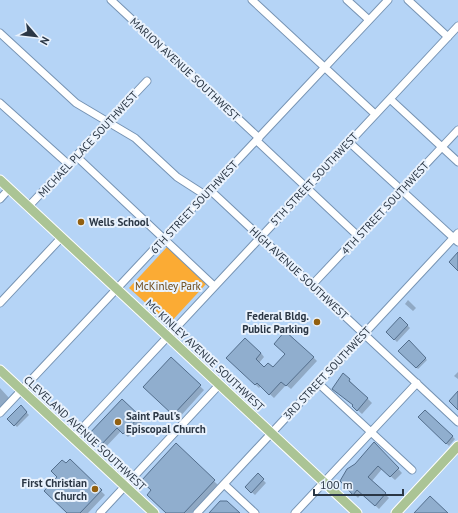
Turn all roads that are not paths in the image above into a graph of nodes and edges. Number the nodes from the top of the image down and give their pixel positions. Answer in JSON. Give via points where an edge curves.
{"nodes":[{"id":1,"x":111,"y":0,"type":"edge"},
{"id":2,"x":252,"y":0,"type":"edge"},
{"id":3,"x":347,"y":0,"type":"edge"},
{"id":4,"x":388,"y":0,"type":"edge"},
{"id":5,"x":408,"y":0,"type":"edge"},
{"id":6,"x":369,"y":20,"type":"junction"},
{"id":7,"x":458,"y":26,"type":"edge"},
{"id":8,"x":0,"y":33,"type":"edge"},
{"id":9,"x":448,"y":37,"type":"junction"},
{"id":10,"x":325,"y":68,"type":"junction"},
{"id":11,"x":147,"y":81,"type":"dead end"},
{"id":12,"x":390,"y":99,"type":"junction"},
{"id":13,"x":0,"y":102,"type":"edge"},
{"id":14,"x":375,"y":114,"type":"junction"},
{"id":15,"x":108,"y":122,"type":"junction"},
{"id":16,"x":458,"y":130,"type":"edge"},
{"id":17,"x":258,"y":140,"type":"junction"},
{"id":18,"x":349,"y":142,"type":"junction"},
{"id":19,"x":442,"y":147,"type":"junction"},
{"id":20,"x":76,"y":156,"type":"junction"},
{"id":21,"x":458,"y":162,"type":"edge"},
{"id":22,"x":68,"y":164,"type":"junction"},
{"id":23,"x":0,"y":180,"type":"edge"},
{"id":24,"x":306,"y":188,"type":"junction"},
{"id":25,"x":9,"y":189,"type":"junction"},
{"id":26,"x":401,"y":191,"type":"junction"},
{"id":27,"x":208,"y":193,"type":"junction"},
{"id":28,"x":0,"y":198,"type":"edge"},
{"id":29,"x":28,"y":207,"type":"junction"},
{"id":30,"x":358,"y":236,"type":"junction"},
{"id":31,"x":260,"y":237,"type":"junction"},
{"id":32,"x":61,"y":238,"type":"junction"},
{"id":33,"x":456,"y":238,"type":"edge"},
{"id":34,"x":164,"y":239,"type":"junction"},
{"id":35,"x":312,"y":285,"type":"junction"},
{"id":36,"x":214,"y":286,"type":"junction"},
{"id":37,"x":116,"y":289,"type":"junction"},
{"id":38,"x":0,"y":303,"type":"edge"},
{"id":39,"x":364,"y":333,"type":"junction"},
{"id":40,"x":167,"y":337,"type":"junction"},
{"id":41,"x":0,"y":370,"type":"edge"},
{"id":42,"x":318,"y":382,"type":"junction"},
{"id":43,"x":417,"y":383,"type":"junction"},
{"id":44,"x":219,"y":385,"type":"junction"},
{"id":45,"x":22,"y":390,"type":"junction"},
{"id":46,"x":0,"y":413,"type":"edge"},
{"id":47,"x":458,"y":422,"type":"edge"},
{"id":48,"x":371,"y":432,"type":"junction"},
{"id":49,"x":271,"y":433,"type":"junction"},
{"id":50,"x":73,"y":438,"type":"junction"},
{"id":51,"x":458,"y":446,"type":"edge"},
{"id":52,"x":412,"y":470,"type":"dead end"},
{"id":53,"x":324,"y":482,"type":"junction"},
{"id":54,"x":224,"y":484,"type":"junction"},
{"id":55,"x":125,"y":486,"type":"junction"},
{"id":56,"x":100,"y":513,"type":"edge"},
{"id":57,"x":154,"y":513,"type":"edge"},
{"id":58,"x":197,"y":513,"type":"edge"},
{"id":59,"x":255,"y":513,"type":"edge"},
{"id":60,"x":295,"y":513,"type":"edge"},
{"id":61,"x":357,"y":513,"type":"edge"},
{"id":62,"x":396,"y":513,"type":"edge"}],
"edges":[{"from":1,"to":17,"type":"street","name":"MARION AVENUE SOUTHWEST"},
{"from":2,"to":10,"type":"street"},
{"from":3,"to":6,"type":"street"},
{"from":4,"to":6,"type":"street","name":"6TH STREET SOUTHWEST"},
{"from":5,"to":9,"type":"street"},
{"from":6,"to":10,"type":"street","name":"6TH STREET SOUTHWEST"},
{"from":7,"to":9,"type":"street","name":"5TH STREET SOUTHWEST"},
{"from":8,"to":15,"type":"street","name":"HIGH AVENUE SOUTHWEST","via":[[76,103]]},
{"from":9,"to":12,"type":"street","name":"5TH STREET SOUTHWEST"},
{"from":10,"to":14,"type":"street"},
{"from":10,"to":17,"type":"street","name":"6TH STREET SOUTHWEST"},
{"from":11,"to":15,"type":"street","name":"MICHAEL PLACE SOUTHWEST"},
{"from":12,"to":14,"type":"street","name":"5TH STREET SOUTHWEST"},
{"from":12,"to":19,"type":"street"},
{"from":13,"to":22,"type":"street"},
{"from":14,"to":18,"type":"street","name":"5TH STREET SOUTHWEST"},
{"from":15,"to":20,"type":"street","name":"MICHAEL PLACE SOUTHWEST"},
{"from":15,"to":27,"type":"street","name":"HIGH AVENUE SOUTHWEST","via":[[135,138],[183,182]]},
{"from":16,"to":19,"type":"street","name":"4TH STREET SOUTHWEST"},
{"from":17,"to":24,"type":"street","name":"MARION AVENUE SOUTHWEST"},
{"from":17,"to":27,"type":"street","name":"6TH STREET SOUTHWEST"},
{"from":18,"to":24,"type":"street","name":"5TH STREET SOUTHWEST"},
{"from":18,"to":26,"type":"street"},
{"from":19,"to":21,"type":"street"},
{"from":19,"to":26,"type":"street","name":"4TH STREET SOUTHWEST"},
{"from":20,"to":22,"type":"street","name":"MICHAEL PLACE SOUTHWEST"},
{"from":20,"to":34,"type":"street"},
{"from":22,"to":29,"type":"street","name":"MICHAEL PLACE SOUTHWEST"},
{"from":23,"to":25,"type":"main road","name":"MC KINLEY AVENUE SOUTHWEST"},
{"from":24,"to":30,"type":"street","name":"MARION AVENUE SOUTHWEST"},
{"from":24,"to":31,"type":"street","name":"5TH STREET SOUTHWEST"},
{"from":25,"to":28,"type":"street"},
{"from":25,"to":29,"type":"main road","name":"MC KINLEY AVENUE SOUTHWEST"},
{"from":26,"to":30,"type":"street","name":"4TH STREET SOUTHWEST"},
{"from":26,"to":33,"type":"street"},
{"from":27,"to":31,"type":"street","name":"HIGH AVENUE SOUTHWEST"},
{"from":27,"to":34,"type":"street","name":"6TH STREET SOUTHWEST"},
{"from":29,"to":32,"type":"main road","name":"MC KINLEY AVENUE SOUTHWEST"},
{"from":30,"to":35,"type":"street","name":"4TH STREET SOUTHWEST"},
{"from":31,"to":35,"type":"street","name":"HIGH AVENUE SOUTHWEST"},
{"from":31,"to":36,"type":"street","name":"5TH STREET SOUTHWEST"},
{"from":32,"to":37,"type":"main road","name":"MC KINLEY AVENUE SOUTHWEST"},
{"from":32,"to":38,"type":"street"},
{"from":33,"to":39,"type":"street","name":"3RD STREET SOUTHWEST"},
{"from":34,"to":36,"type":"street"},
{"from":34,"to":37,"type":"street","name":"6TH STREET SOUTHWEST"},
{"from":35,"to":39,"type":"street","name":"HIGH AVENUE SOUTHWEST"},
{"from":36,"to":40,"type":"street","name":"5TH STREET SOUTHWEST"},
{"from":37,"to":40,"type":"main road","name":"MC KINLEY AVENUE SOUTHWEST"},
{"from":37,"to":45,"type":"street","name":"6TH STREET SOUTHWEST"},
{"from":39,"to":42,"type":"street","name":"3RD STREET SOUTHWEST"},
{"from":39,"to":43,"type":"street","name":"HIGH AVENUE SOUTHWEST"},
{"from":40,"to":44,"type":"main road","name":"MC KINLEY AVENUE SOUTHWEST"},
{"from":40,"to":50,"type":"street","name":"5TH STREET SOUTHWEST"},
{"from":41,"to":45,"type":"main road","name":"CLEVELAND AVENUE SOUTHWEST"},
{"from":42,"to":48,"type":"street"},
{"from":42,"to":49,"type":"street","name":"3RD STREET SOUTHWEST"},
{"from":43,"to":47,"type":"street","name":"HIGH AVENUE SOUTHWEST"},
{"from":43,"to":48,"type":"street"},
{"from":44,"to":49,"type":"main road","name":"MC KINLEY AVENUE SOUTHWEST"},
{"from":44,"to":55,"type":"street"},
{"from":45,"to":46,"type":"street","name":"6TH STREET SOUTHWEST"},
{"from":45,"to":50,"type":"main road","name":"CLEVELAND AVENUE SOUTHWEST"},
{"from":48,"to":52,"type":"street"},
{"from":48,"to":53,"type":"street"},
{"from":49,"to":53,"type":"main road","name":"MC KINLEY AVENUE SOUTHWEST"},
{"from":49,"to":54,"type":"street","name":"3RD STREET SOUTHWEST"},
{"from":50,"to":55,"type":"main road","name":"CLEVELAND AVENUE SOUTHWEST"},
{"from":51,"to":62,"type":"main road"},
{"from":53,"to":60,"type":"street"},
{"from":53,"to":61,"type":"main road","name":"MC KINLEY AVENUE SOUTHWEST"},
{"from":54,"to":58,"type":"street","name":"3RD STREET SOUTHWEST"},
{"from":54,"to":59,"type":"street"},
{"from":55,"to":56,"type":"street"},
{"from":55,"to":57,"type":"main road","name":"CLEVELAND AVENUE SOUTHWEST"}]}
